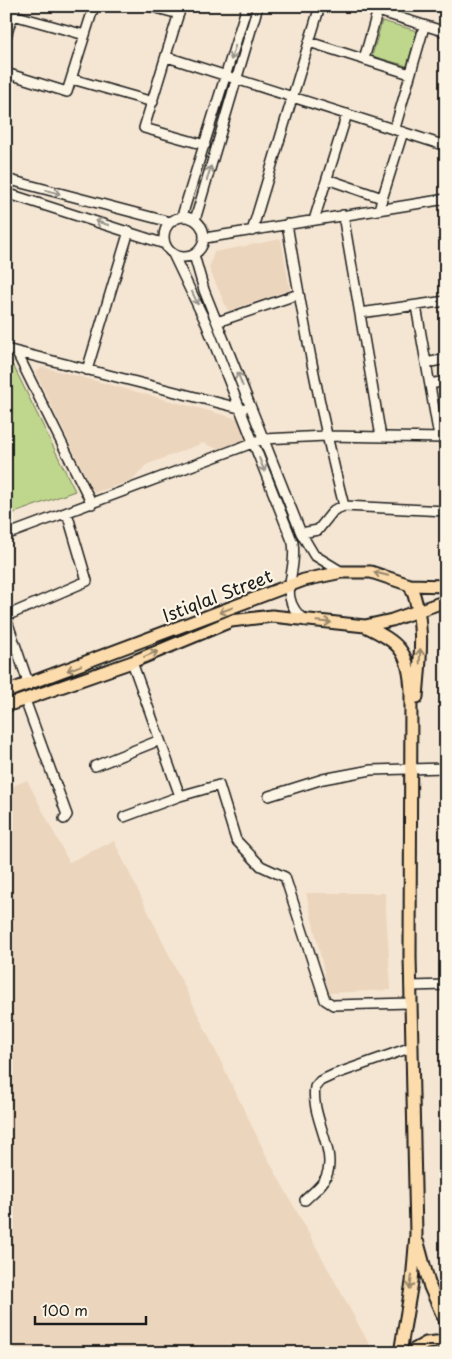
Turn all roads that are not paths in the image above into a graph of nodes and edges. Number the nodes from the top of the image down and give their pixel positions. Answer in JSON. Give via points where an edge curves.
{"nodes":[{"id":1,"x":94,"y":6,"type":"edge"},
{"id":2,"x":149,"y":6,"type":"edge"},
{"id":3,"x":248,"y":6,"type":"edge"},
{"id":4,"x":258,"y":6,"type":"edge"},
{"id":5,"x":320,"y":6,"type":"edge"},
{"id":6,"x":379,"y":9,"type":"edge"},
{"id":7,"x":180,"y":10,"type":"edge"},
{"id":8,"x":12,"y":12,"type":"edge"},
{"id":9,"x":424,"y":26,"type":"junction"},
{"id":10,"x":446,"y":32,"type":"edge"},
{"id":11,"x":86,"y":35,"type":"junction"},
{"id":12,"x":6,"y":37,"type":"edge"},
{"id":13,"x":310,"y":42,"type":"junction"},
{"id":14,"x":166,"y":57,"type":"junction"},
{"id":15,"x":364,"y":59,"type":"junction"},
{"id":16,"x":6,"y":73,"type":"edge"},
{"id":17,"x":410,"y":74,"type":"junction"},
{"id":18,"x":226,"y":75,"type":"junction"},
{"id":19,"x":72,"y":79,"type":"junction"},
{"id":20,"x":236,"y":79,"type":"junction"},
{"id":21,"x":294,"y":98,"type":"junction"},
{"id":22,"x":153,"y":102,"type":"junction"},
{"id":23,"x":347,"y":114,"type":"junction"},
{"id":24,"x":399,"y":130,"type":"junction"},
{"id":25,"x":205,"y":145,"type":"junction"},
{"id":26,"x":446,"y":146,"type":"edge"},
{"id":27,"x":6,"y":179,"type":"edge"},
{"id":28,"x":327,"y":179,"type":"junction"},
{"id":29,"x":6,"y":193,"type":"edge"},
{"id":30,"x":382,"y":198,"type":"junction"},
{"id":31,"x":446,"y":199,"type":"edge"},
{"id":32,"x":378,"y":209,"type":"junction"},
{"id":33,"x":343,"y":215,"type":"junction"},
{"id":34,"x":182,"y":216,"type":"junction"},
{"id":35,"x":195,"y":220,"type":"junction"},
{"id":36,"x":314,"y":220,"type":"junction"},
{"id":37,"x":170,"y":222,"type":"junction"},
{"id":38,"x":287,"y":224,"type":"junction"},
{"id":39,"x":129,"y":231,"type":"junction"},
{"id":40,"x":252,"y":231,"type":"junction"},
{"id":41,"x":205,"y":238,"type":"junction"},
{"id":42,"x":165,"y":244,"type":"junction"},
{"id":43,"x":173,"y":254,"type":"junction"},
{"id":44,"x":194,"y":255,"type":"junction"},
{"id":45,"x":299,"y":294,"type":"junction"},
{"id":46,"x":446,"y":301,"type":"edge"},
{"id":47,"x":416,"y":306,"type":"junction"},
{"id":48,"x":360,"y":313,"type":"junction"},
{"id":49,"x":218,"y":322,"type":"junction"},
{"id":50,"x":6,"y":349,"type":"edge"},
{"id":51,"x":17,"y":353,"type":"junction"},
{"id":52,"x":446,"y":359,"type":"edge"},
{"id":53,"x":426,"y":363,"type":"junction"},
{"id":54,"x":87,"y":370,"type":"junction"},
{"id":55,"x":446,"y":381,"type":"edge"},
{"id":56,"x":430,"y":384,"type":"junction"},
{"id":57,"x":251,"y":407,"type":"junction"},
{"id":58,"x":240,"y":409,"type":"junction"},
{"id":59,"x":326,"y":436,"type":"junction"},
{"id":60,"x":381,"y":437,"type":"junction"},
{"id":61,"x":442,"y":438,"type":"edge"},
{"id":62,"x":263,"y":439,"type":"junction"},
{"id":63,"x":253,"y":443,"type":"junction"},
{"id":64,"x":92,"y":504,"type":"junction"},
{"id":65,"x":344,"y":506,"type":"junction"},
{"id":66,"x":446,"y":511,"type":"edge"},
{"id":67,"x":67,"y":513,"type":"junction"},
{"id":68,"x":301,"y":534,"type":"junction"},
{"id":69,"x":6,"y":535,"type":"edge"},
{"id":70,"x":342,"y":572,"type":"junction"},
{"id":71,"x":410,"y":585,"type":"junction"},
{"id":72,"x":290,"y":586,"type":"junction"},
{"id":73,"x":446,"y":586,"type":"edge"},
{"id":74,"x":446,"y":601,"type":"edge"},
{"id":75,"x":417,"y":611,"type":"junction"},
{"id":76,"x":6,"y":617,"type":"edge"},
{"id":77,"x":305,"y":620,"type":"junction"},
{"id":78,"x":365,"y":626,"type":"junction"},
{"id":79,"x":132,"y":662,"type":"junction"},
{"id":80,"x":29,"y":685,"type":"junction"},
{"id":81,"x":6,"y":692,"type":"edge"},
{"id":82,"x":25,"y":700,"type":"junction"},
{"id":83,"x":6,"y":706,"type":"edge"},
{"id":84,"x":410,"y":739,"type":"junction"},
{"id":85,"x":160,"y":740,"type":"junction"},
{"id":86,"x":95,"y":766,"type":"dead end"},
{"id":87,"x":446,"y":768,"type":"edge"},
{"id":88,"x":410,"y":770,"type":"junction"},
{"id":89,"x":180,"y":796,"type":"junction"},
{"id":90,"x":269,"y":796,"type":"dead end"},
{"id":91,"x":124,"y":817,"type":"dead end"},
{"id":92,"x":64,"y":819,"type":"dead end"},
{"id":93,"x":410,"y":986,"type":"junction"},
{"id":94,"x":446,"y":986,"type":"edge"},
{"id":95,"x":411,"y":1003,"type":"junction"},
{"id":96,"x":412,"y":1047,"type":"junction"},
{"id":97,"x":305,"y":1200,"type":"dead end"},
{"id":98,"x":416,"y":1234,"type":"junction"},
{"id":99,"x":430,"y":1287,"type":"junction"},
{"id":100,"x":446,"y":1301,"type":"edge"},
{"id":101,"x":446,"y":1323,"type":"edge"},
{"id":102,"x":446,"y":1342,"type":"edge"},
{"id":103,"x":400,"y":1353,"type":"edge"},
{"id":104,"x":408,"y":1353,"type":"edge"}],
"edges":[{"from":1,"to":11,"type":"street"},
{"from":2,"to":7,"type":"street"},
{"from":3,"to":18,"type":"street","one_way":true},
{"from":4,"to":20,"type":"street"},
{"from":5,"to":13,"type":"street"},
{"from":6,"to":9,"type":"street"},
{"from":6,"to":15,"type":"street"},
{"from":7,"to":14,"type":"street"},
{"from":8,"to":11,"type":"street"},
{"from":8,"to":12,"type":"street"},
{"from":9,"to":10,"type":"street"},
{"from":9,"to":17,"type":"street"},
{"from":11,"to":19,"type":"street"},
{"from":13,"to":15,"type":"street"},
{"from":13,"to":21,"type":"street"},
{"from":14,"to":18,"type":"street"},
{"from":14,"to":22,"type":"street"},
{"from":15,"to":17,"type":"street"},
{"from":16,"to":19,"type":"street","via":[[67,92]]},
{"from":17,"to":24,"type":"street"},
{"from":18,"to":20,"type":"street"},
{"from":18,"to":25,"type":"street"},
{"from":19,"to":22,"type":"street"},
{"from":20,"to":21,"type":"street"},
{"from":35,"to":20,"type":"street","one_way":true},
{"from":21,"to":23,"type":"street"},
{"from":21,"to":40,"type":"street"},
{"from":22,"to":25,"type":"street","via":[[144,128]]},
{"from":23,"to":24,"type":"street"},
{"from":23,"to":28,"type":"street"},
{"from":24,"to":26,"type":"street"},
{"from":24,"to":30,"type":"street"},
{"from":25,"to":34,"type":"street"},
{"from":27,"to":37,"type":"street","one_way":true},
{"from":28,"to":30,"type":"street"},
{"from":28,"to":36,"type":"street"},
{"from":39,"to":29,"type":"street","one_way":true},
{"from":30,"to":32,"type":"street"},
{"from":31,"to":32,"type":"street"},
{"from":32,"to":33,"type":"street"},
{"from":33,"to":36,"type":"street"},
{"from":33,"to":48,"type":"street"},
{"from":34,"to":35,"type":"street"},
{"from":34,"to":37,"type":"street"},
{"from":35,"to":41,"type":"street","via":[[201,224]]},
{"from":36,"to":38,"type":"street"},
{"from":37,"to":42,"type":"street","via":[[164,235]]},
{"from":38,"to":40,"type":"street"},
{"from":38,"to":45,"type":"street"},
{"from":39,"to":42,"type":"street"},
{"from":39,"to":54,"type":"street"},
{"from":40,"to":41,"type":"street"},
{"from":41,"to":44,"type":"street"},
{"from":42,"to":43,"type":"street"},
{"from":43,"to":44,"type":"street"},
{"from":43,"to":58,"type":"street","one_way":true,"via":[[206,323]]},
{"from":44,"to":49,"type":"street"},
{"from":45,"to":49,"type":"street"},
{"from":45,"to":59,"type":"street"},
{"from":46,"to":47,"type":"street"},
{"from":47,"to":48,"type":"street"},
{"from":47,"to":53,"type":"street"},
{"from":48,"to":60,"type":"street"},
{"from":57,"to":49,"type":"street","one_way":true},
{"from":50,"to":51,"type":"street"},
{"from":51,"to":54,"type":"street"},
{"from":51,"to":64,"type":"street"},
{"from":52,"to":53,"type":"street"},
{"from":53,"to":56,"type":"street"},
{"from":54,"to":58,"type":"street"},
{"from":55,"to":56,"type":"street"},
{"from":56,"to":61,"type":"street"},
{"from":57,"to":58,"type":"street"},
{"from":57,"to":62,"type":"street"},
{"from":58,"to":63,"type":"street"},
{"from":59,"to":60,"type":"street"},
{"from":59,"to":62,"type":"street"},
{"from":59,"to":65,"type":"street"},
{"from":60,"to":61,"type":"street"},
{"from":62,"to":63,"type":"street"},
{"from":62,"to":68,"type":"street"},
{"from":63,"to":64,"type":"street"},
{"from":63,"to":72,"type":"street","one_way":true,"via":[[293,543]]},
{"from":64,"to":67,"type":"street"},
{"from":65,"to":66,"type":"street"},
{"from":65,"to":68,"type":"street","via":[[334,510],[318,530]]},
{"from":67,"to":69,"type":"street"},
{"from":67,"to":76,"type":"street","via":[[87,581]]},
{"from":68,"to":70,"type":"street","via":[[314,555]]},
{"from":71,"to":70,"type":"main road","name":"Istiqlal Street","one_way":true,"via":[[371,572]]},
{"from":70,"to":72,"type":"main road","name":"Istiqlal Street"},
{"from":71,"to":73,"type":"main road","name":"Istiqlal Street"},
{"from":71,"to":75,"type":"main road","via":[[416,597]]},
{"from":72,"to":77,"type":"street","via":[[292,607]]},
{"from":72,"to":80,"type":"main road","name":"Istiqlal Street","one_way":true},
{"from":74,"to":75,"type":"main road","name":"Istiqlal Street"},
{"from":75,"to":78,"type":"main road","name":"Istiqlal Street"},
{"from":84,"to":75,"type":"main road","one_way":true,"via":[[421,652]]},
{"from":76,"to":80,"type":"street"},
{"from":77,"to":78,"type":"main road","name":"Istiqlal Street","one_way":true},
{"from":79,"to":77,"type":"main road","name":"Istiqlal Street","one_way":true,"via":[[232,621],[272,616]]},
{"from":78,"to":84,"type":"main road","via":[[387,637],[404,653],[410,673]]},
{"from":79,"to":82,"type":"main road","name":"Istiqlal Street"},
{"from":79,"to":85,"type":"street"},
{"from":80,"to":81,"type":"main road","name":"Istiqlal Street"},
{"from":82,"to":83,"type":"main road","name":"Istiqlal Street"},
{"from":82,"to":92,"type":"street","via":[[61,795],[67,815]]},
{"from":84,"to":88,"type":"main road"},
{"from":85,"to":86,"type":"street"},
{"from":85,"to":89,"type":"street"},
{"from":87,"to":88,"type":"street"},
{"from":88,"to":90,"type":"street","via":[[371,770],[342,775]]},
{"from":88,"to":93,"type":"main road"},
{"from":89,"to":91,"type":"street"},
{"from":89,"to":95,"type":"street","via":[[219,785],[236,840],[260,866],[285,877],[325,1000],[333,1005]]},
{"from":93,"to":94,"type":"street"},
{"from":93,"to":95,"type":"main road"},
{"from":95,"to":96,"type":"main road"},
{"from":96,"to":97,"type":"street","via":[[333,1075],[315,1087],[314,1106],[329,1167],[325,1179]]},
{"from":96,"to":98,"type":"main road"},
{"from":98,"to":99,"type":"main road"},
{"from":98,"to":103,"type":"main road","one_way":true},
{"from":99,"to":100,"type":"main road"},
{"from":99,"to":101,"type":"main road"},
{"from":102,"to":104,"type":"main road","via":[[426,1343]]}]}
